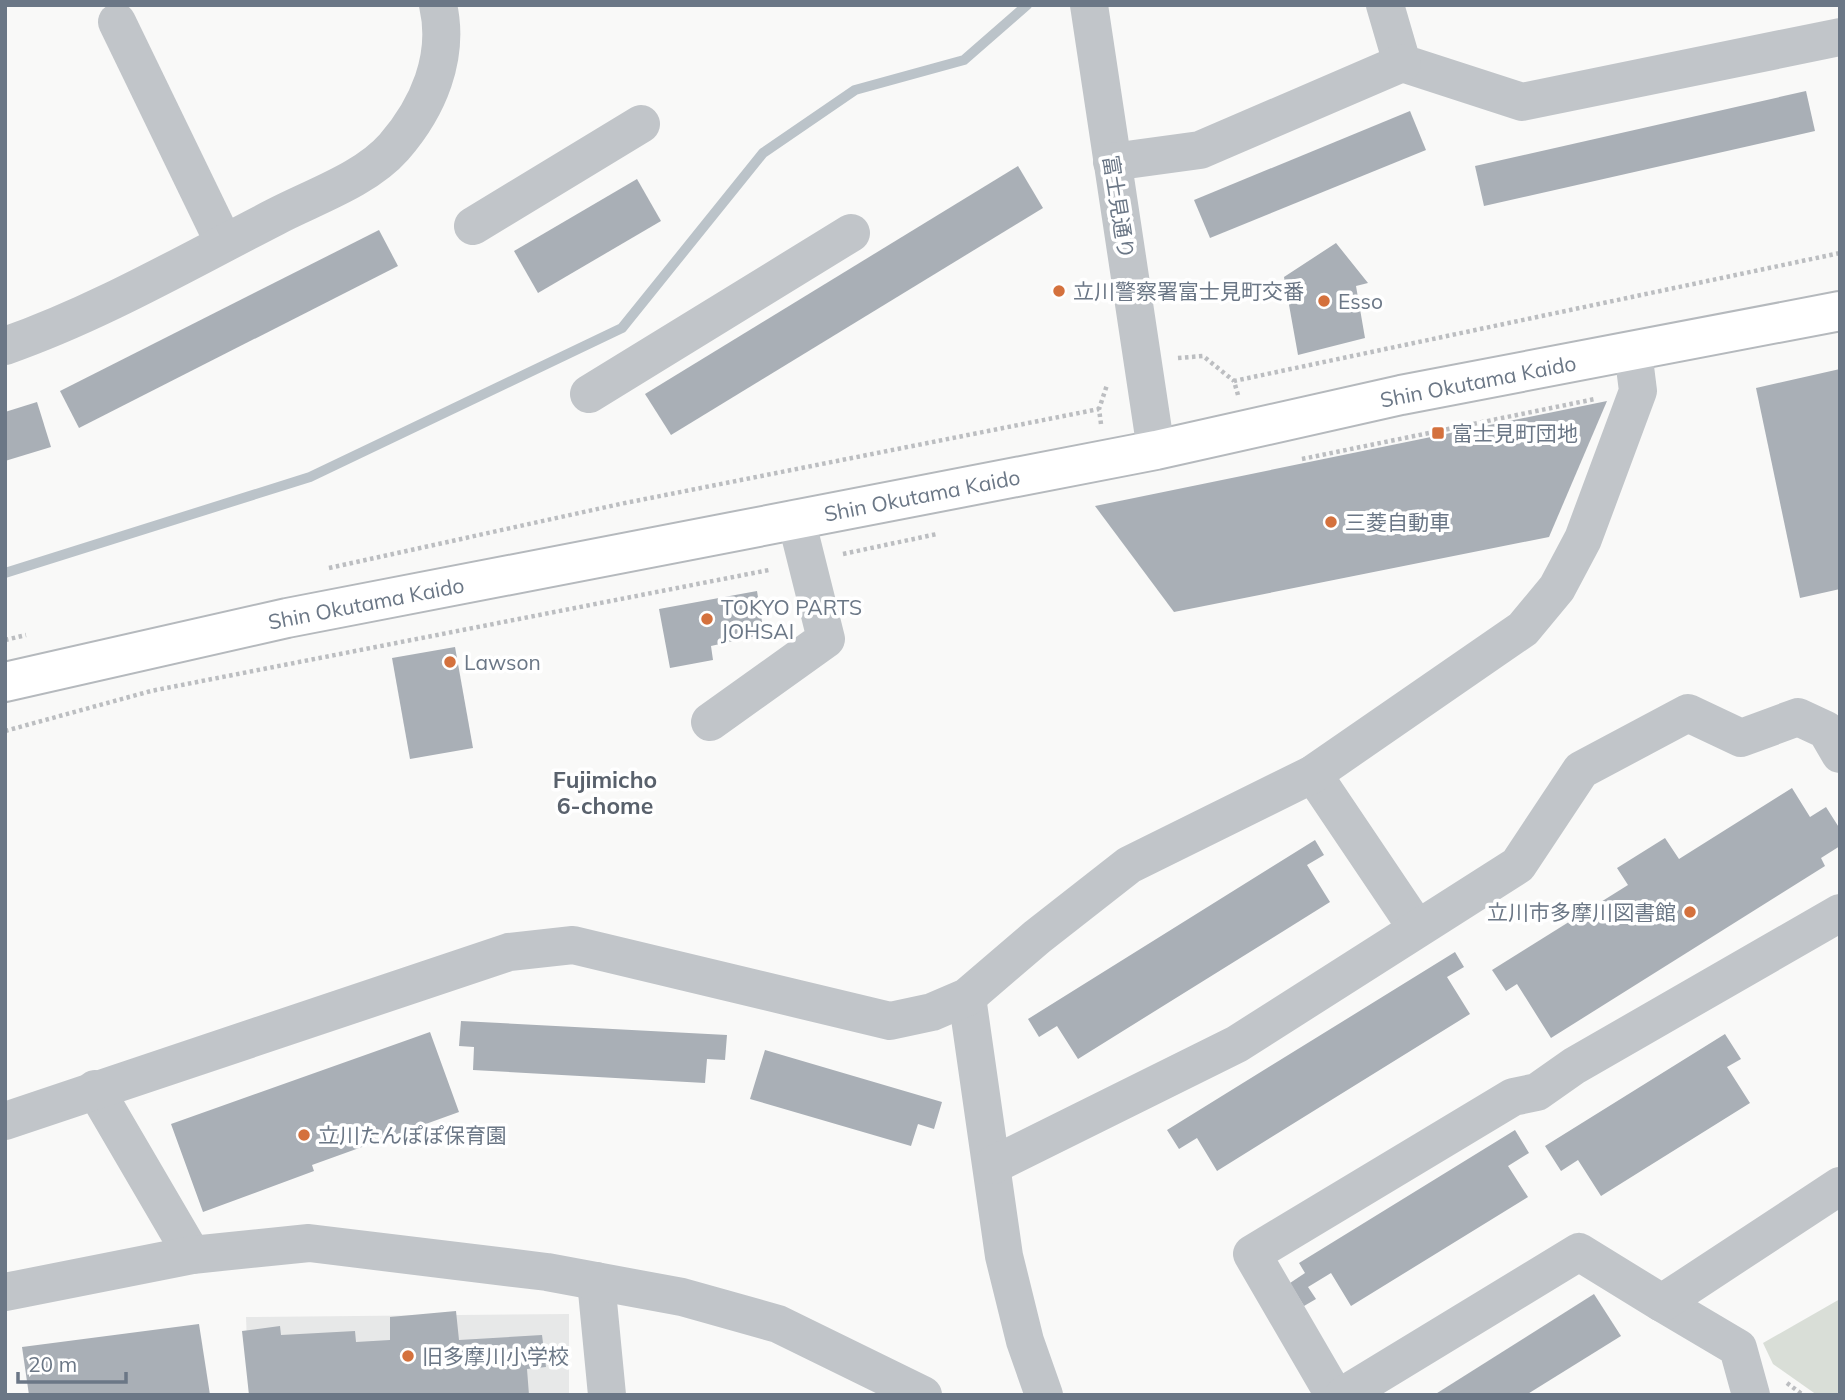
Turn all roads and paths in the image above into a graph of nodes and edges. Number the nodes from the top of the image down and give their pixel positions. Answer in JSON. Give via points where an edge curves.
{"nodes":[{"id":1,"x":438,"y":5,"type":"edge"},
{"id":2,"x":1089,"y":5,"type":"edge"},
{"id":3,"x":1385,"y":5,"type":"edge"},
{"id":4,"x":117,"y":22,"type":"dead end"},
{"id":5,"x":1840,"y":37,"type":"edge"},
{"id":6,"x":1402,"y":63,"type":"junction"},
{"id":7,"x":641,"y":124,"type":"dead end"},
{"id":8,"x":1112,"y":162,"type":"junction"},
{"id":9,"x":473,"y":226,"type":"dead end"},
{"id":10,"x":851,"y":233,"type":"dead end"},
{"id":11,"x":224,"y":243,"type":"junction"},
{"id":12,"x":1840,"y":253,"type":"edge"},
{"id":13,"x":1840,"y":312,"type":"edge"},
{"id":14,"x":5,"y":346,"type":"edge"},
{"id":15,"x":1633,"y":351,"type":"junction"},
{"id":16,"x":589,"y":394,"type":"dead end"},
{"id":17,"x":1099,"y":409,"type":"dead end"},
{"id":18,"x":1247,"y":430,"type":"junction"},
{"id":19,"x":1156,"y":450,"type":"junction"},
{"id":20,"x":796,"y":519,"type":"junction"},
{"id":21,"x":319,"y":570,"type":"dead end"},
{"id":22,"x":33,"y":634,"type":"dead end"},
{"id":23,"x":5,"y":640,"type":"edge"},
{"id":24,"x":5,"y":682,"type":"edge"},
{"id":25,"x":710,"y":722,"type":"dead end"},
{"id":26,"x":1840,"y":754,"type":"edge"},
{"id":27,"x":1313,"y":774,"type":"junction"},
{"id":28,"x":1840,"y":913,"type":"edge"},
{"id":29,"x":1416,"y":927,"type":"junction"},
{"id":30,"x":967,"y":998,"type":"junction"},
{"id":31,"x":95,"y":1089,"type":"junction"},
{"id":32,"x":5,"y":1121,"type":"edge"},
{"id":33,"x":993,"y":1165,"type":"junction"},
{"id":34,"x":1840,"y":1186,"type":"edge"},
{"id":35,"x":192,"y":1255,"type":"junction"},
{"id":36,"x":596,"y":1281,"type":"junction"},
{"id":37,"x":5,"y":1293,"type":"edge"},
{"id":38,"x":1662,"y":1303,"type":"junction"},
{"id":39,"x":607,"y":1395,"type":"edge"},
{"id":40,"x":923,"y":1395,"type":"edge"},
{"id":41,"x":1044,"y":1395,"type":"edge"},
{"id":42,"x":1334,"y":1395,"type":"edge"},
{"id":43,"x":1344,"y":1395,"type":"edge"},
{"id":44,"x":1751,"y":1395,"type":"edge"}],
"edges":[{"from":1,"to":11,"type":"street","via":[[444,29],[438,71],[421,111],[393,149],[359,174]]},
{"from":2,"to":8,"type":"street","name":"富士見通り"},
{"from":3,"to":6,"type":"street"},
{"from":4,"to":11,"type":"street"},
{"from":5,"to":6,"type":"street","via":[[1521,102]]},
{"from":6,"to":8,"type":"street","via":[[1200,150]]},
{"from":7,"to":9,"type":"street"},
{"from":8,"to":19,"type":"street","name":"富士見通り"},
{"from":10,"to":16,"type":"street"},
{"from":11,"to":14,"type":"street","via":[[48,331]]},
{"from":12,"to":18,"type":"path","via":[[1234,382]]},
{"from":13,"to":15,"type":"main road","name":"Shin Okutama Kaido"},
{"from":15,"to":18,"type":"main road","name":"Shin Okutama Kaido"},
{"from":15,"to":27,"type":"street","via":[[1638,391],[1583,539],[1557,588],[1523,629]]},
{"from":17,"to":21,"type":"path","via":[[620,504]]},
{"from":18,"to":19,"type":"main road","name":"Shin Okutama Kaido"},
{"from":19,"to":20,"type":"main road","name":"Shin Okutama Kaido"},
{"from":20,"to":24,"type":"main road","name":"Shin Okutama Kaido","via":[[286,618]]},
{"from":20,"to":25,"type":"street","via":[[826,639]]},
{"from":22,"to":23,"type":"path"},
{"from":26,"to":29,"type":"street","via":[[1826,730],[1798,717],[1741,738],[1688,713],[1581,770],[1518,865]]},
{"from":27,"to":29,"type":"street"},
{"from":27,"to":30,"type":"street","via":[[1129,865]]},
{"from":28,"to":42,"type":"street","via":[[1574,1066],[1537,1092],[1513,1097],[1252,1254]]},
{"from":29,"to":33,"type":"street","via":[[1237,1044]]},
{"from":30,"to":31,"type":"street","via":[[890,1021],[573,945],[509,952]]},
{"from":30,"to":33,"type":"street"},
{"from":31,"to":32,"type":"street"},
{"from":31,"to":35,"type":"street"},
{"from":33,"to":41,"type":"street","via":[[1004,1256]]},
{"from":34,"to":38,"type":"street"},
{"from":35,"to":36,"type":"street","via":[[309,1243]]},
{"from":35,"to":37,"type":"street"},
{"from":36,"to":39,"type":"street"},
{"from":36,"to":40,"type":"street","via":[[682,1297],[778,1324]]},
{"from":38,"to":43,"type":"street","via":[[1579,1252]]},
{"from":38,"to":44,"type":"street","via":[[1738,1348]]}]}
